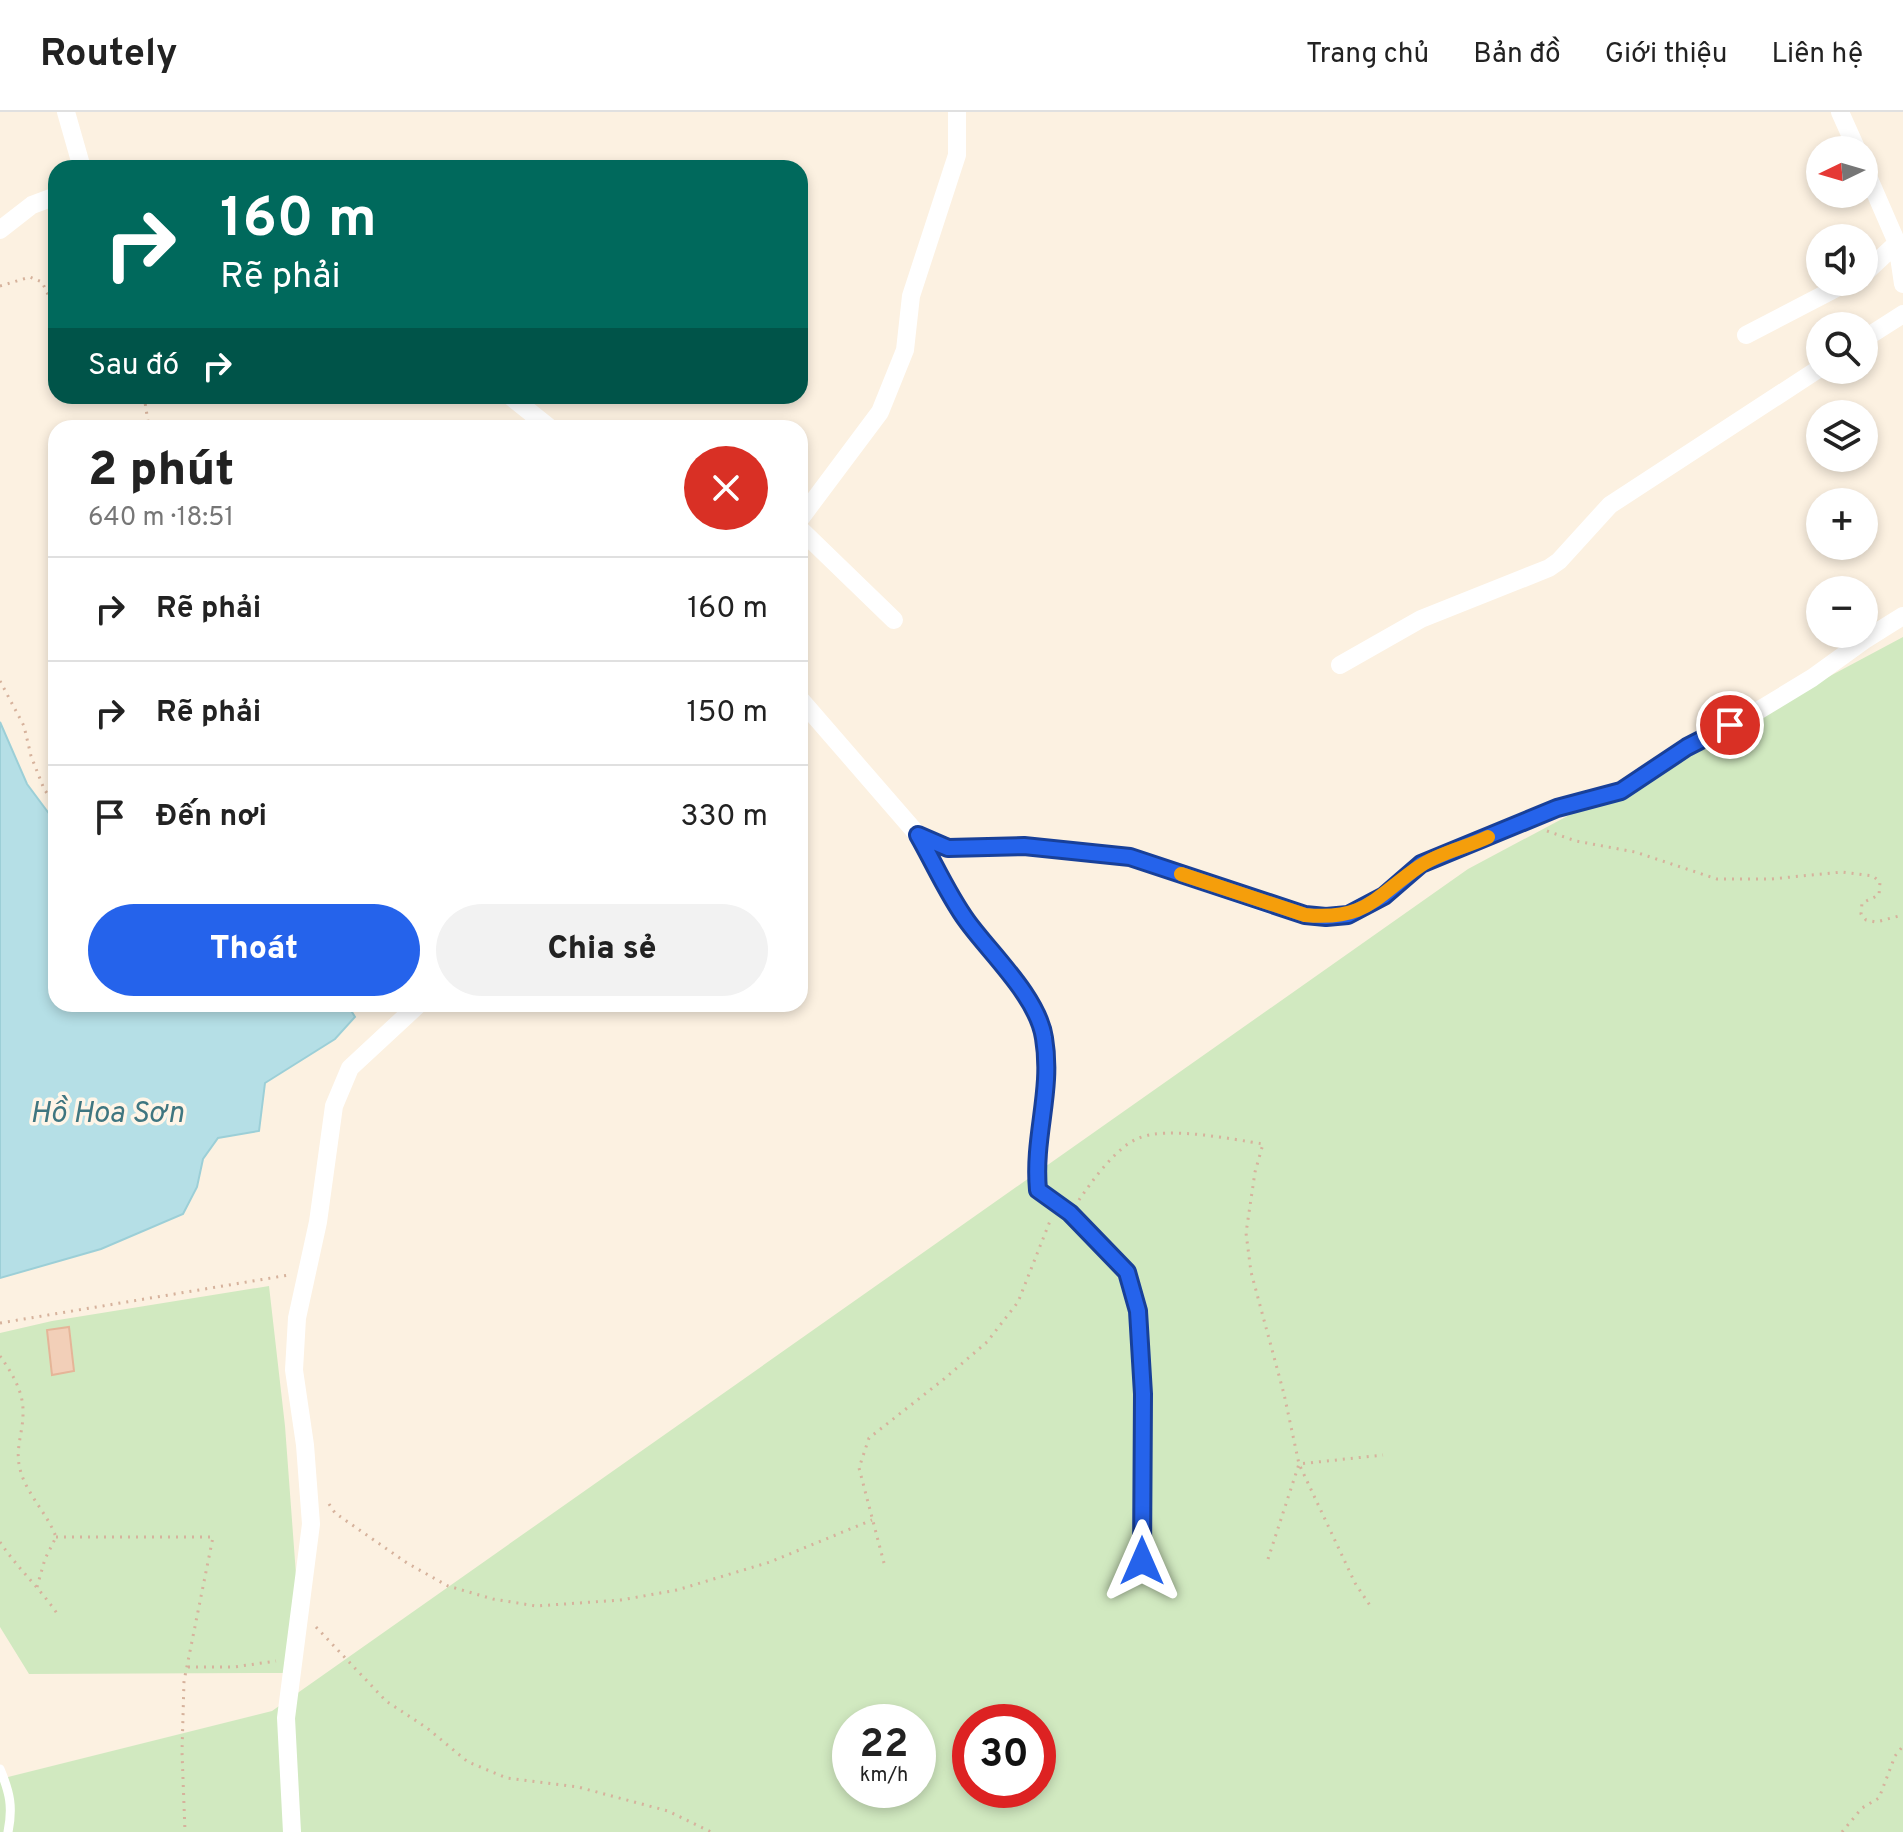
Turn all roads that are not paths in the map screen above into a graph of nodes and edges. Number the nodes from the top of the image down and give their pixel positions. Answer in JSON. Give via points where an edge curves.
{"nodes":[{"id":1,"x":66,"y":112,"type":"edge"},
{"id":2,"x":957,"y":112,"type":"edge"},
{"id":3,"x":1840,"y":112,"type":"edge"},
{"id":4,"x":1851,"y":136,"type":"edge"},
{"id":5,"x":80,"y":160,"type":"edge"},
{"id":6,"x":48,"y":199,"type":"edge"},
{"id":7,"x":1878,"y":199,"type":"edge"},
{"id":8,"x":0,"y":230,"type":"edge"},
{"id":9,"x":1897,"y":243,"type":"junction"},
{"id":10,"x":1878,"y":261,"type":"edge"},
{"id":11,"x":1903,"y":284,"type":"edge"},
{"id":12,"x":1821,"y":296,"type":"edge"},
{"id":13,"x":1903,"y":314,"type":"edge"},
{"id":14,"x":1878,"y":330,"type":"edge"},
{"id":15,"x":1746,"y":335,"type":"dead end"},
{"id":16,"x":1806,"y":377,"type":"edge"},
{"id":17,"x":520,"y":404,"type":"edge"},
{"id":18,"x":540,"y":420,"type":"edge"},
{"id":19,"x":808,"y":508,"type":"edge"},
{"id":20,"x":808,"y":537,"type":"edge"},
{"id":21,"x":1903,"y":616,"type":"edge"},
{"id":22,"x":894,"y":620,"type":"dead end"},
{"id":23,"x":1340,"y":665,"type":"dead end"},
{"id":24,"x":808,"y":708,"type":"edge"},
{"id":25,"x":918,"y":835,"type":"junction"},
{"id":26,"x":410,"y":1012,"type":"edge"},
{"id":27,"x":1142,"y":1561,"type":"dead end"},
{"id":28,"x":0,"y":1769,"type":"edge"},
{"id":29,"x":8,"y":1832,"type":"edge"},
{"id":30,"x":292,"y":1832,"type":"edge"}],
"edges":[{"from":1,"to":5,"type":"street"},
{"from":2,"to":19,"type":"street","via":[[957,155],[911,296],[905,350],[880,412]]},
{"from":3,"to":4,"type":"street"},
{"from":6,"to":8,"type":"street"},
{"from":7,"to":9,"type":"street"},
{"from":9,"to":10,"type":"street"},
{"from":9,"to":11,"type":"street"},
{"from":12,"to":15,"type":"street"},
{"from":13,"to":14,"type":"street"},
{"from":16,"to":23,"type":"street","via":[[1610,505],[1549,568],[1421,619]]},
{"from":17,"to":18,"type":"street"},
{"from":20,"to":22,"type":"street"},
{"from":21,"to":25,"type":"street","via":[[1812,678],[1687,747],[1621,791],[1540,814],[1421,864],[1384,896],[1348,915],[1305,915],[1130,857],[1024,846],[948,848]]},
{"from":24,"to":25,"type":"street"},
{"from":25,"to":27,"type":"street","via":[[965,919],[1023,991],[1044,1033],[1047,1097],[1038,1135],[1038,1190],[1127,1272],[1138,1311],[1143,1394]]},
{"from":26,"to":30,"type":"street","via":[[350,1068],[334,1106],[309,1273],[297,1318],[294,1370],[311,1524],[286,1718]]},
{"from":28,"to":29,"type":"lane","via":[[12,1810]]}]}
